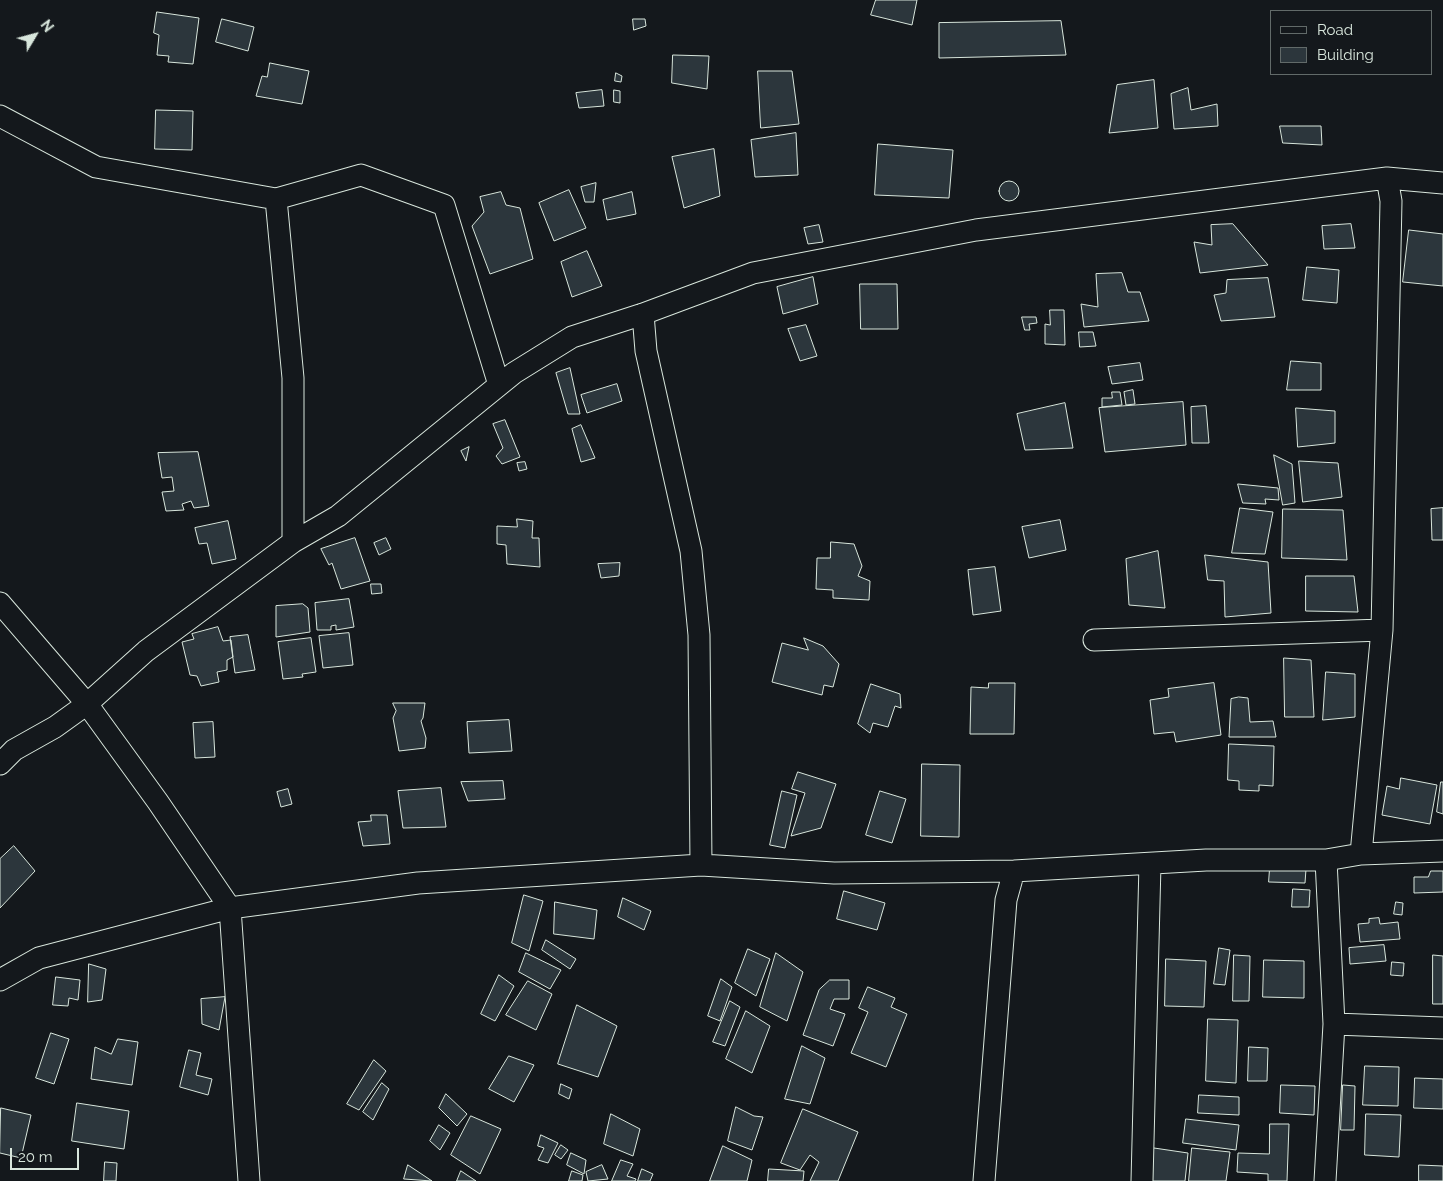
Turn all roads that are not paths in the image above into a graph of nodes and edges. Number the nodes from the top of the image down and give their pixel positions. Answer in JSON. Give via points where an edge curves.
{"nodes":[{"id":1,"x":0,"y":116,"type":"edge"},
{"id":2,"x":1387,"y":178,"type":"junction"},
{"id":3,"x":1443,"y":183,"type":"edge"},
{"id":4,"x":276,"y":199,"type":"junction"},
{"id":5,"x":643,"y":314,"type":"junction"},
{"id":6,"x":499,"y":386,"type":"junction"},
{"id":7,"x":293,"y":542,"type":"junction"},
{"id":8,"x":0,"y":603,"type":"edge"},
{"id":9,"x":1382,"y":630,"type":"junction"},
{"id":10,"x":1094,"y":640,"type":"dead end"},
{"id":11,"x":87,"y":704,"type":"junction"},
{"id":12,"x":5,"y":752,"type":"edge"},
{"id":13,"x":1443,"y":851,"type":"edge"},
{"id":14,"x":1361,"y":854,"type":"junction"},
{"id":15,"x":1326,"y":860,"type":"junction"},
{"id":16,"x":1150,"y":864,"type":"junction"},
{"id":17,"x":701,"y":865,"type":"junction"},
{"id":18,"x":1014,"y":871,"type":"junction"},
{"id":19,"x":230,"y":908,"type":"junction"},
{"id":20,"x":0,"y":980,"type":"edge"},
{"id":21,"x":1334,"y":1024,"type":"junction"},
{"id":22,"x":1443,"y":1028,"type":"edge"},
{"id":23,"x":249,"y":1181,"type":"edge"},
{"id":24,"x":984,"y":1181,"type":"edge"},
{"id":25,"x":1142,"y":1181,"type":"edge"},
{"id":26,"x":1325,"y":1181,"type":"edge"}],
"edges":[{"from":1,"to":4,"type":"street","via":[[96,167]]},
{"from":2,"to":3,"type":"street"},
{"from":2,"to":5,"type":"street","via":[[967,232],[753,273]]},
{"from":2,"to":9,"type":"street","via":[[1391,201]]},
{"from":4,"to":6,"type":"street","via":[[361,175],[444,205]]},
{"from":4,"to":7,"type":"street","via":[[293,378]]},
{"from":5,"to":6,"type":"street","via":[[572,337]]},
{"from":5,"to":17,"type":"street","via":[[646,351],[692,550],[699,635]]},
{"from":6,"to":7,"type":"street","via":[[338,516]]},
{"from":7,"to":11,"type":"street","via":[[146,651]]},
{"from":8,"to":11,"type":"street"},
{"from":9,"to":10,"type":"street"},
{"from":9,"to":14,"type":"street"},
{"from":11,"to":12,"type":"street","via":[[55,727]]},
{"from":11,"to":19,"type":"street"},
{"from":13,"to":14,"type":"street"},
{"from":14,"to":15,"type":"street"},
{"from":15,"to":16,"type":"street","via":[[1206,860]]},
{"from":15,"to":21,"type":"street"},
{"from":16,"to":18,"type":"street"},
{"from":16,"to":25,"type":"street"},
{"from":17,"to":18,"type":"street","via":[[834,873]]},
{"from":17,"to":19,"type":"street","via":[[418,883]]},
{"from":18,"to":24,"type":"street","via":[[1006,900]]},
{"from":19,"to":20,"type":"street","via":[[39,958]]},
{"from":19,"to":23,"type":"street"},
{"from":21,"to":22,"type":"street"},
{"from":21,"to":26,"type":"street"}]}
